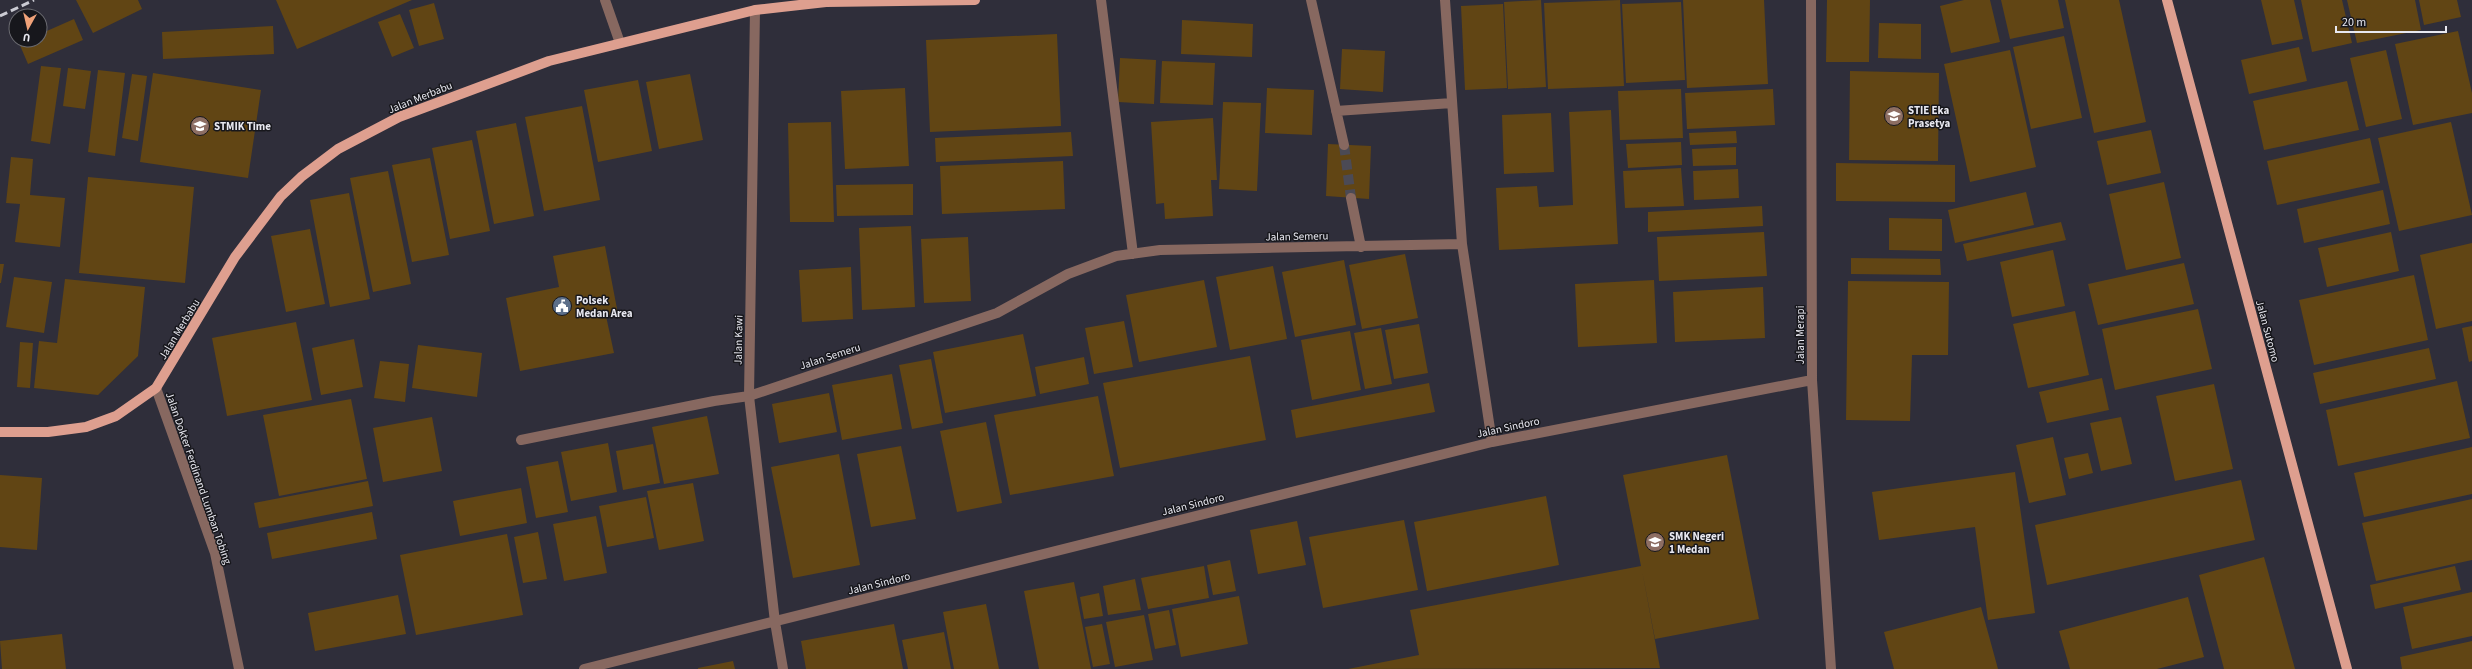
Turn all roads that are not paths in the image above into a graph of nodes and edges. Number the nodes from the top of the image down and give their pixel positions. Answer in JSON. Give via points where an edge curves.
{"nodes":[{"id":1,"x":605,"y":0,"type":"edge"},
{"id":2,"x":975,"y":0,"type":"edge"},
{"id":3,"x":1101,"y":0,"type":"edge"},
{"id":4,"x":1311,"y":0,"type":"edge"},
{"id":5,"x":1445,"y":0,"type":"edge"},
{"id":6,"x":1811,"y":0,"type":"edge"},
{"id":7,"x":2167,"y":0,"type":"edge"},
{"id":8,"x":826,"y":1,"type":"edge"},
{"id":9,"x":756,"y":10,"type":"junction"},
{"id":10,"x":620,"y":43,"type":"junction"},
{"id":11,"x":1452,"y":103,"type":"junction"},
{"id":12,"x":1336,"y":111,"type":"junction"},
{"id":13,"x":1344,"y":145,"type":"tunnel mouth"},
{"id":14,"x":1351,"y":198,"type":"tunnel mouth"},
{"id":15,"x":1462,"y":244,"type":"junction"},
{"id":16,"x":1361,"y":247,"type":"junction"},
{"id":17,"x":1133,"y":254,"type":"junction"},
{"id":18,"x":1812,"y":380,"type":"junction"},
{"id":19,"x":156,"y":388,"type":"junction"},
{"id":20,"x":749,"y":396,"type":"junction"},
{"id":21,"x":0,"y":432,"type":"edge"},
{"id":22,"x":521,"y":440,"type":"dead end"},
{"id":23,"x":1492,"y":442,"type":"junction"},
{"id":24,"x":775,"y":622,"type":"junction"},
{"id":25,"x":239,"y":669,"type":"edge"},
{"id":26,"x":584,"y":669,"type":"edge"},
{"id":27,"x":783,"y":669,"type":"edge"},
{"id":28,"x":1831,"y":669,"type":"edge"},
{"id":29,"x":2347,"y":669,"type":"edge"}],
"edges":[{"from":1,"to":10,"type":"street"},
{"from":2,"to":8,"type":"main road","name":"Jalan Merbabu"},
{"from":3,"to":17,"type":"street"},
{"from":4,"to":12,"type":"street"},
{"from":5,"to":11,"type":"street"},
{"from":6,"to":18,"type":"street","name":"Jalan Merapi"},
{"from":7,"to":29,"type":"main road","name":"Jalan Sutomo"},
{"from":8,"to":9,"type":"main road","name":"Jalan Merbabu"},
{"from":9,"to":10,"type":"main road","name":"Jalan Merbabu"},
{"from":9,"to":20,"type":"street","name":"Jalan Kawi"},
{"from":10,"to":19,"type":"main road","name":"Jalan Merbabu","via":[[549,61],[399,117],[338,149],[301,177],[276,202],[235,257]]},
{"from":11,"to":12,"type":"street"},
{"from":11,"to":15,"type":"street"},
{"from":12,"to":13,"type":"street"},
{"from":14,"to":16,"type":"street"},
{"from":15,"to":16,"type":"street","name":"Jalan Semeru"},
{"from":15,"to":23,"type":"street"},
{"from":16,"to":17,"type":"street","name":"Jalan Semeru","via":[[1160,250]]},
{"from":17,"to":20,"type":"street","name":"Jalan Semeru","via":[[1116,256],[1068,274],[997,313]]},
{"from":18,"to":23,"type":"street","name":"Jalan Sindoro"},
{"from":18,"to":28,"type":"street","name":"Jalan Merapi"},
{"from":19,"to":21,"type":"main road","name":"Jalan Merbabu","via":[[116,416],[86,427],[48,432]]},
{"from":19,"to":25,"type":"street","name":"Jalan Dokter Ferdinand Lumban Tobing","via":[[215,553]]},
{"from":20,"to":22,"type":"street","name":"Jalan Semeru","via":[[714,400]]},
{"from":20,"to":24,"type":"street","name":"Jalan Kawi"},
{"from":23,"to":24,"type":"street","name":"Jalan Sindoro"},
{"from":24,"to":26,"type":"street","name":"Jalan Sindoro"},
{"from":24,"to":27,"type":"street","name":"Jalan Kawi"}]}
